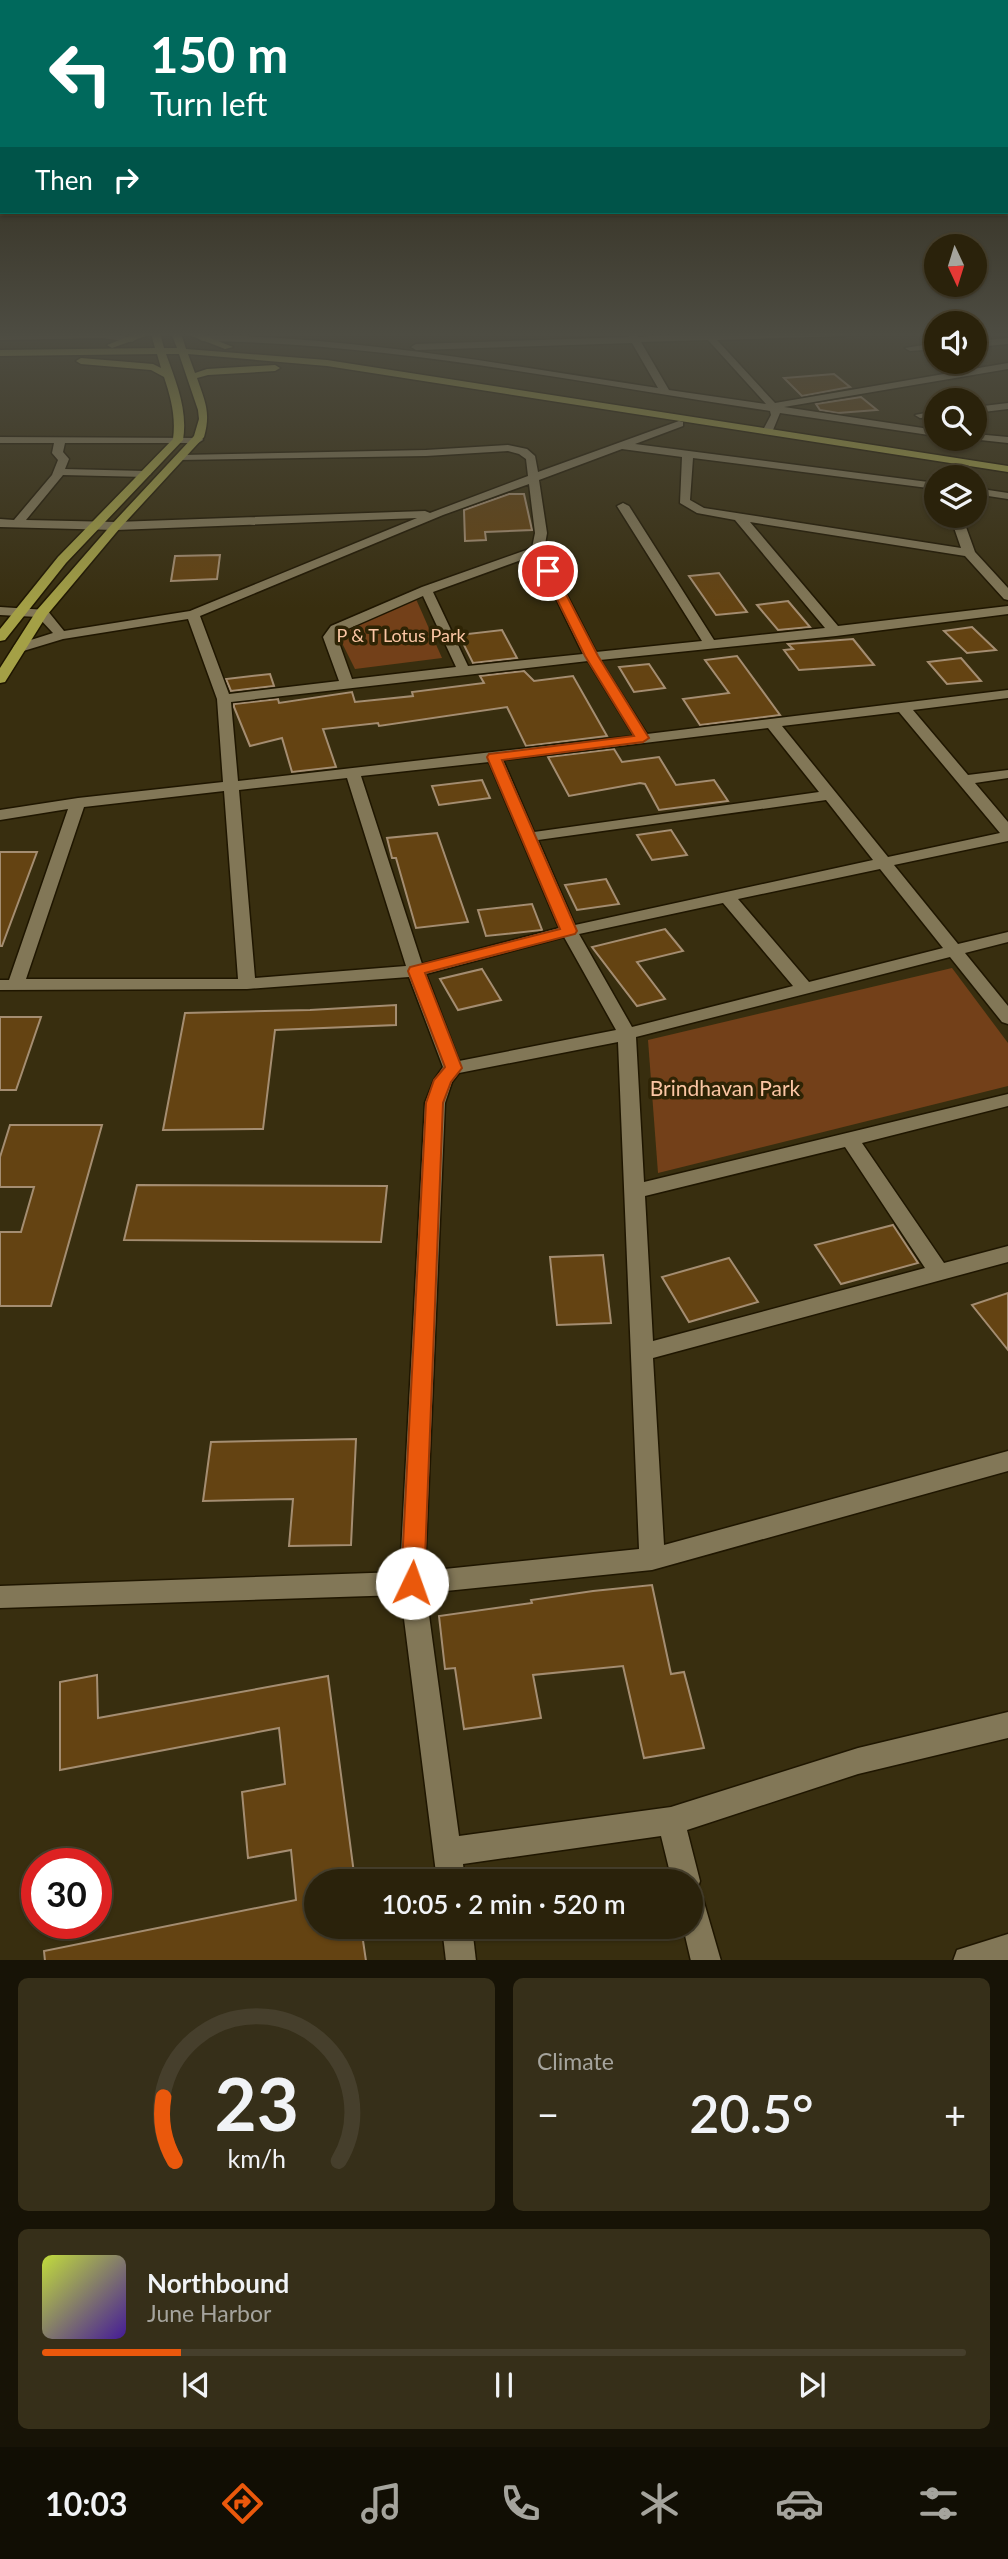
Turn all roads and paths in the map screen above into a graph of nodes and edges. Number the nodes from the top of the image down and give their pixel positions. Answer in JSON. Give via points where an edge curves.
{"nodes":[{"id":1,"x":179,"y":424,"type":"edge"},
{"id":2,"x":202,"y":424,"type":"edge"},
{"id":3,"x":678,"y":424,"type":"edge"},
{"id":4,"x":682,"y":424,"type":"edge"},
{"id":5,"x":732,"y":424,"type":"edge"},
{"id":6,"x":771,"y":424,"type":"edge"},
{"id":7,"x":880,"y":424,"type":"edge"},
{"id":8,"x":768,"y":430,"type":"junction"},
{"id":9,"x":924,"y":431,"type":"edge"},
{"id":10,"x":61,"y":439,"type":"junction"},
{"id":11,"x":987,"y":439,"type":"edge"},
{"id":12,"x":0,"y":440,"type":"edge"},
{"id":13,"x":178,"y":440,"type":"junction"},
{"id":14,"x":198,"y":440,"type":"junction"},
{"id":15,"x":1008,"y":440,"type":"edge"},
{"id":16,"x":621,"y":446,"type":"junction"},
{"id":17,"x":688,"y":454,"type":"junction"},
{"id":18,"x":182,"y":458,"type":"junction"},
{"id":19,"x":1008,"y":469,"type":"edge"},
{"id":20,"x":58,"y":472,"type":"junction"},
{"id":21,"x":145,"y":474,"type":"junction"},
{"id":22,"x":532,"y":478,"type":"junction"},
{"id":23,"x":1008,"y":478,"type":"edge"},
{"id":24,"x":924,"y":484,"type":"edge"},
{"id":25,"x":987,"y":493,"type":"edge"},
{"id":26,"x":1008,"y":496,"type":"edge"},
{"id":27,"x":623,"y":506,"type":"dead end"},
{"id":28,"x":439,"y":513,"type":"junction"},
{"id":29,"x":739,"y":517,"type":"junction"},
{"id":30,"x":0,"y":523,"type":"edge"},
{"id":31,"x":17,"y":523,"type":"junction"},
{"id":32,"x":95,"y":524,"type":"junction"},
{"id":33,"x":116,"y":526,"type":"junction"},
{"id":34,"x":960,"y":528,"type":"edge"},
{"id":35,"x":538,"y":550,"type":"junction"},
{"id":36,"x":969,"y":553,"type":"junction"},
{"id":37,"x":426,"y":590,"type":"junction"},
{"id":38,"x":1008,"y":596,"type":"edge"},
{"id":39,"x":1008,"y":610,"type":"edge"},
{"id":40,"x":0,"y":611,"type":"edge"},
{"id":41,"x":21,"y":611,"type":"junction"},
{"id":42,"x":42,"y":613,"type":"junction"},
{"id":43,"x":193,"y":614,"type":"junction"},
{"id":44,"x":836,"y":632,"type":"junction"},
{"id":45,"x":61,"y":635,"type":"junction"},
{"id":46,"x":0,"y":637,"type":"edge"},
{"id":47,"x":710,"y":643,"type":"junction"},
{"id":48,"x":20,"y":648,"type":"junction"},
{"id":49,"x":592,"y":656,"type":"junction"},
{"id":50,"x":464,"y":671,"type":"junction"},
{"id":51,"x":0,"y":680,"type":"edge"},
{"id":52,"x":346,"y":683,"type":"junction"},
{"id":53,"x":1008,"y":694,"type":"edge"},
{"id":54,"x":223,"y":699,"type":"junction"},
{"id":55,"x":904,"y":708,"type":"junction"},
{"id":56,"x":772,"y":723,"type":"junction"},
{"id":57,"x":643,"y":738,"type":"junction"},
{"id":58,"x":494,"y":757,"type":"junction"},
{"id":59,"x":353,"y":773,"type":"junction"},
{"id":60,"x":1008,"y":774,"type":"edge"},
{"id":61,"x":963,"y":780,"type":"junction"},
{"id":62,"x":230,"y":788,"type":"junction"},
{"id":63,"x":829,"y":794,"type":"junction"},
{"id":64,"x":78,"y":803,"type":"junction"},
{"id":65,"x":0,"y":815,"type":"edge"},
{"id":66,"x":1008,"y":834,"type":"edge"},
{"id":67,"x":529,"y":837,"type":"junction"},
{"id":68,"x":883,"y":863,"type":"junction"},
{"id":69,"x":727,"y":897,"type":"junction"},
{"id":70,"x":569,"y":931,"type":"junction"},
{"id":71,"x":1008,"y":937,"type":"edge"},
{"id":72,"x":956,"y":951,"type":"junction"},
{"id":73,"x":416,"y":971,"type":"junction"},
{"id":74,"x":247,"y":984,"type":"junction"},
{"id":75,"x":8,"y":985,"type":"edge"},
{"id":76,"x":804,"y":989,"type":"junction"},
{"id":77,"x":1008,"y":1017,"type":"edge"},
{"id":78,"x":627,"y":1034,"type":"junction"},
{"id":79,"x":453,"y":1068,"type":"junction"},
{"id":80,"x":1008,"y":1100,"type":"edge"},
{"id":81,"x":850,"y":1140,"type":"junction"},
{"id":82,"x":634,"y":1192,"type":"junction"},
{"id":83,"x":1008,"y":1254,"type":"edge"},
{"id":84,"x":939,"y":1272,"type":"junction"},
{"id":85,"x":642,"y":1353,"type":"junction"},
{"id":86,"x":1008,"y":1461,"type":"edge"},
{"id":87,"x":652,"y":1559,"type":"junction"},
{"id":88,"x":412,"y":1583,"type":"junction"},
{"id":89,"x":0,"y":1597,"type":"edge"},
{"id":90,"x":1008,"y":1725,"type":"edge"},
{"id":91,"x":671,"y":1821,"type":"junction"},
{"id":92,"x":448,"y":1852,"type":"junction"},
{"id":93,"x":450,"y":1869,"type":"edge"},
{"id":94,"x":683,"y":1869,"type":"edge"},
{"id":95,"x":458,"y":1939,"type":"edge"},
{"id":96,"x":700,"y":1939,"type":"edge"},
{"id":97,"x":1008,"y":1949,"type":"edge"},
{"id":98,"x":460,"y":1960,"type":"edge"},
{"id":99,"x":706,"y":1960,"type":"edge"},
{"id":100,"x":971,"y":1960,"type":"edge"}],
"edges":[{"from":1,"to":13,"type":"main road"},
{"from":2,"to":14,"type":"main road"},
{"from":3,"to":16,"type":"street"},
{"from":4,"to":23,"type":"main road"},
{"from":5,"to":8,"type":"main road"},
{"from":6,"to":8,"type":"street"},
{"from":7,"to":9,"type":"street"},
{"from":8,"to":19,"type":"main road"},
{"from":10,"to":12,"type":"street"},
{"from":10,"to":13,"type":"street"},
{"from":10,"to":20,"type":"street","via":[[57,453],[64,459]]},
{"from":11,"to":15,"type":"street"},
{"from":13,"to":14,"type":"street"},
{"from":13,"to":21,"type":"main road"},
{"from":14,"to":18,"type":"main road"},
{"from":16,"to":17,"type":"street"},
{"from":16,"to":22,"type":"street"},
{"from":17,"to":24,"type":"street"},
{"from":17,"to":29,"type":"street","via":[[684,501],[701,511]]},
{"from":18,"to":22,"type":"street","via":[[508,448],[531,457]]},
{"from":18,"to":33,"type":"main road"},
{"from":20,"to":21,"type":"street"},
{"from":20,"to":31,"type":"street"},
{"from":21,"to":32,"type":"main road"},
{"from":22,"to":28,"type":"street"},
{"from":22,"to":35,"type":"street","via":[[541,533]]},
{"from":25,"to":26,"type":"street"},
{"from":27,"to":47,"type":"street"},
{"from":28,"to":33,"type":"street"},
{"from":28,"to":43,"type":"street"},
{"from":29,"to":36,"type":"street"},
{"from":29,"to":44,"type":"street"},
{"from":30,"to":31,"type":"street"},
{"from":31,"to":32,"type":"street"},
{"from":32,"to":33,"type":"street"},
{"from":32,"to":41,"type":"main road"},
{"from":33,"to":42,"type":"main road"},
{"from":34,"to":36,"type":"street"},
{"from":35,"to":37,"type":"street"},
{"from":35,"to":49,"type":"street"},
{"from":36,"to":38,"type":"street"},
{"from":37,"to":50,"type":"street"},
{"from":37,"to":52,"type":"street","via":[[332,632]]},
{"from":39,"to":44,"type":"street"},
{"from":40,"to":41,"type":"street"},
{"from":41,"to":42,"type":"street"},
{"from":41,"to":46,"type":"main road"},
{"from":42,"to":45,"type":"street"},
{"from":42,"to":48,"type":"main road"},
{"from":43,"to":45,"type":"street"},
{"from":43,"to":54,"type":"street"},
{"from":44,"to":47,"type":"street"},
{"from":45,"to":48,"type":"street"},
{"from":47,"to":49,"type":"street"},
{"from":48,"to":51,"type":"main road"},
{"from":49,"to":50,"type":"street"},
{"from":49,"to":57,"type":"street"},
{"from":50,"to":52,"type":"street"},
{"from":52,"to":54,"type":"street"},
{"from":53,"to":55,"type":"street"},
{"from":54,"to":62,"type":"street"},
{"from":55,"to":56,"type":"street"},
{"from":55,"to":61,"type":"street"},
{"from":56,"to":57,"type":"street"},
{"from":56,"to":63,"type":"street"},
{"from":57,"to":58,"type":"street"},
{"from":58,"to":59,"type":"street"},
{"from":58,"to":67,"type":"street"},
{"from":59,"to":62,"type":"street"},
{"from":59,"to":73,"type":"street"},
{"from":60,"to":61,"type":"street"},
{"from":61,"to":66,"type":"street"},
{"from":62,"to":64,"type":"street"},
{"from":62,"to":74,"type":"street"},
{"from":63,"to":67,"type":"street"},
{"from":63,"to":68,"type":"street"},
{"from":64,"to":65,"type":"street"},
{"from":64,"to":75,"type":"street"},
{"from":66,"to":68,"type":"street"},
{"from":67,"to":70,"type":"street"},
{"from":68,"to":69,"type":"street"},
{"from":68,"to":72,"type":"street"},
{"from":69,"to":70,"type":"street"},
{"from":69,"to":76,"type":"street"},
{"from":70,"to":73,"type":"street"},
{"from":70,"to":78,"type":"street"},
{"from":71,"to":72,"type":"street"},
{"from":72,"to":76,"type":"street"},
{"from":72,"to":77,"type":"street"},
{"from":73,"to":74,"type":"street"},
{"from":73,"to":79,"type":"street"},
{"from":74,"to":75,"type":"street"},
{"from":76,"to":78,"type":"street"},
{"from":78,"to":79,"type":"street"},
{"from":78,"to":82,"type":"street"},
{"from":79,"to":88,"type":"street","via":[[435,1103]]},
{"from":80,"to":81,"type":"street"},
{"from":81,"to":82,"type":"street"},
{"from":81,"to":84,"type":"street"},
{"from":82,"to":85,"type":"street"},
{"from":83,"to":84,"type":"street"},
{"from":84,"to":85,"type":"street"},
{"from":85,"to":87,"type":"street"},
{"from":86,"to":87,"type":"street"},
{"from":87,"to":88,"type":"street"},
{"from":88,"to":89,"type":"street"},
{"from":88,"to":92,"type":"street"},
{"from":90,"to":91,"type":"street","via":[[858,1761]]},
{"from":91,"to":92,"type":"street"},
{"from":91,"to":94,"type":"street"},
{"from":92,"to":93,"type":"street"},
{"from":95,"to":98,"type":"street"},
{"from":96,"to":99,"type":"street"},
{"from":97,"to":100,"type":"street"}]}
